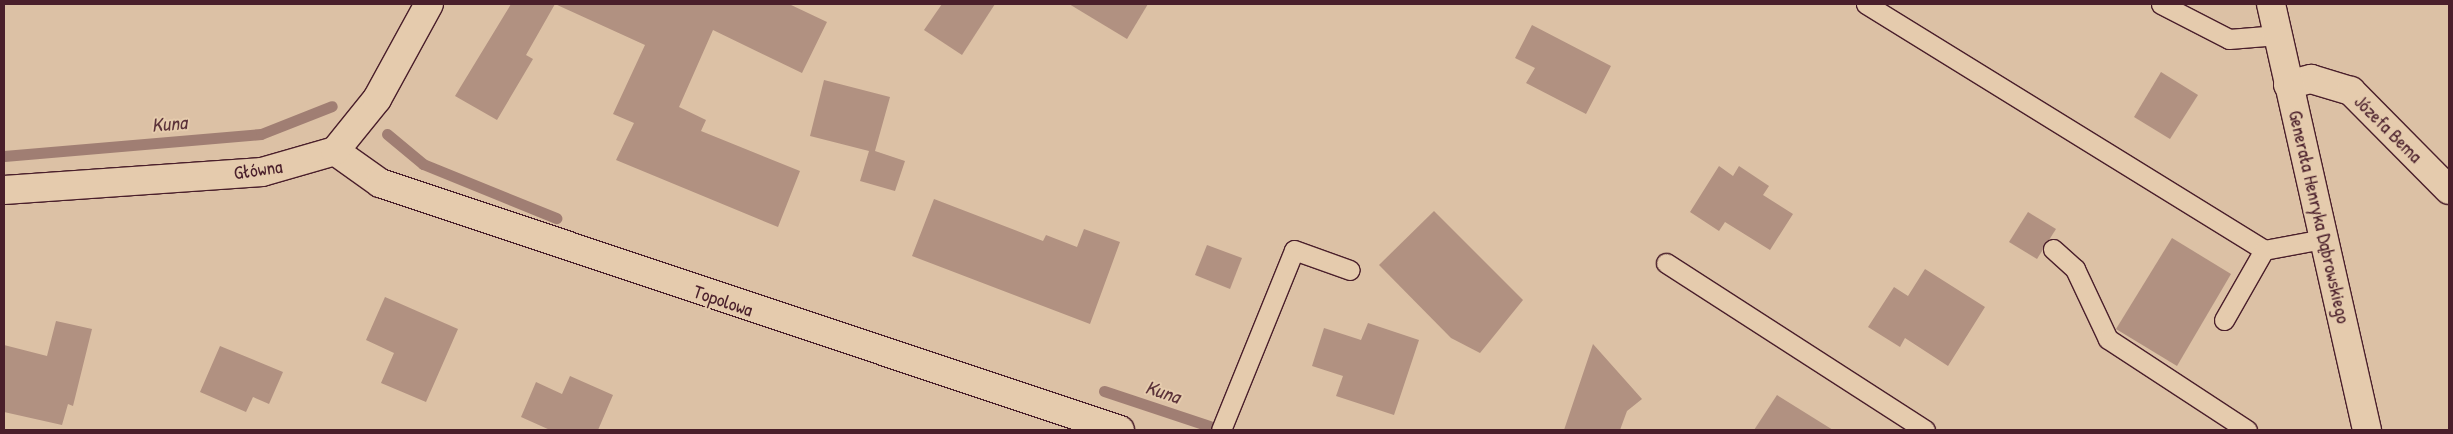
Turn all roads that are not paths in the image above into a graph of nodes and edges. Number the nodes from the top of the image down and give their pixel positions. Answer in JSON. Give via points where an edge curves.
{"nodes":[{"id":1,"x":428,"y":4,"type":"edge"},
{"id":2,"x":1866,"y":4,"type":"edge"},
{"id":3,"x":2161,"y":4,"type":"edge"},
{"id":4,"x":2271,"y":4,"type":"edge"},
{"id":5,"x":2278,"y":35,"type":"junction"},
{"id":6,"x":2288,"y":85,"type":"junction"},
{"id":7,"x":336,"y":151,"type":"junction"},
{"id":8,"x":4,"y":190,"type":"edge"},
{"id":9,"x":2449,"y":190,"type":"edge"},
{"id":10,"x":2323,"y":238,"type":"junction"},
{"id":11,"x":2053,"y":249,"type":"dead end"},
{"id":12,"x":2264,"y":250,"type":"junction"},
{"id":13,"x":1666,"y":263,"type":"dead end"},
{"id":14,"x":1350,"y":270,"type":"dead end"},
{"id":15,"x":2224,"y":320,"type":"dead end"},
{"id":16,"x":1079,"y":424,"type":"edge"},
{"id":17,"x":1120,"y":430,"type":"edge"},
{"id":18,"x":1221,"y":430,"type":"edge"},
{"id":19,"x":1925,"y":430,"type":"edge"},
{"id":20,"x":2247,"y":430,"type":"edge"},
{"id":21,"x":2367,"y":430,"type":"edge"}],
"edges":[{"from":1,"to":7,"type":"street","via":[[377,99]]},
{"from":2,"to":12,"type":"lane"},
{"from":3,"to":5,"type":"lane","via":[[2229,39]]},
{"from":4,"to":5,"type":"street","name":"Generała Henryka Dąbrowskiego"},
{"from":5,"to":6,"type":"street","name":"Generała Henryka Dąbrowskiego"},
{"from":6,"to":9,"type":"street","name":"Józefa Bema","via":[[2311,79],[2351,92]]},
{"from":6,"to":10,"type":"street","name":"Generała Henryka Dąbrowskiego"},
{"from":7,"to":8,"type":"street","name":"Główna","via":[[262,172]]},
{"from":7,"to":16,"type":"street","name":"Topolowa","via":[[380,183]]},
{"from":10,"to":12,"type":"lane"},
{"from":10,"to":21,"type":"street","name":"Generała Henryka Dąbrowskiego"},
{"from":11,"to":20,"type":"lane","via":[[2075,269],[2108,339]]},
{"from":12,"to":15,"type":"lane"},
{"from":13,"to":19,"type":"lane"},
{"from":14,"to":18,"type":"lane","via":[[1294,250]]},
{"from":16,"to":17,"type":"street","name":"Topolowa"}]}
